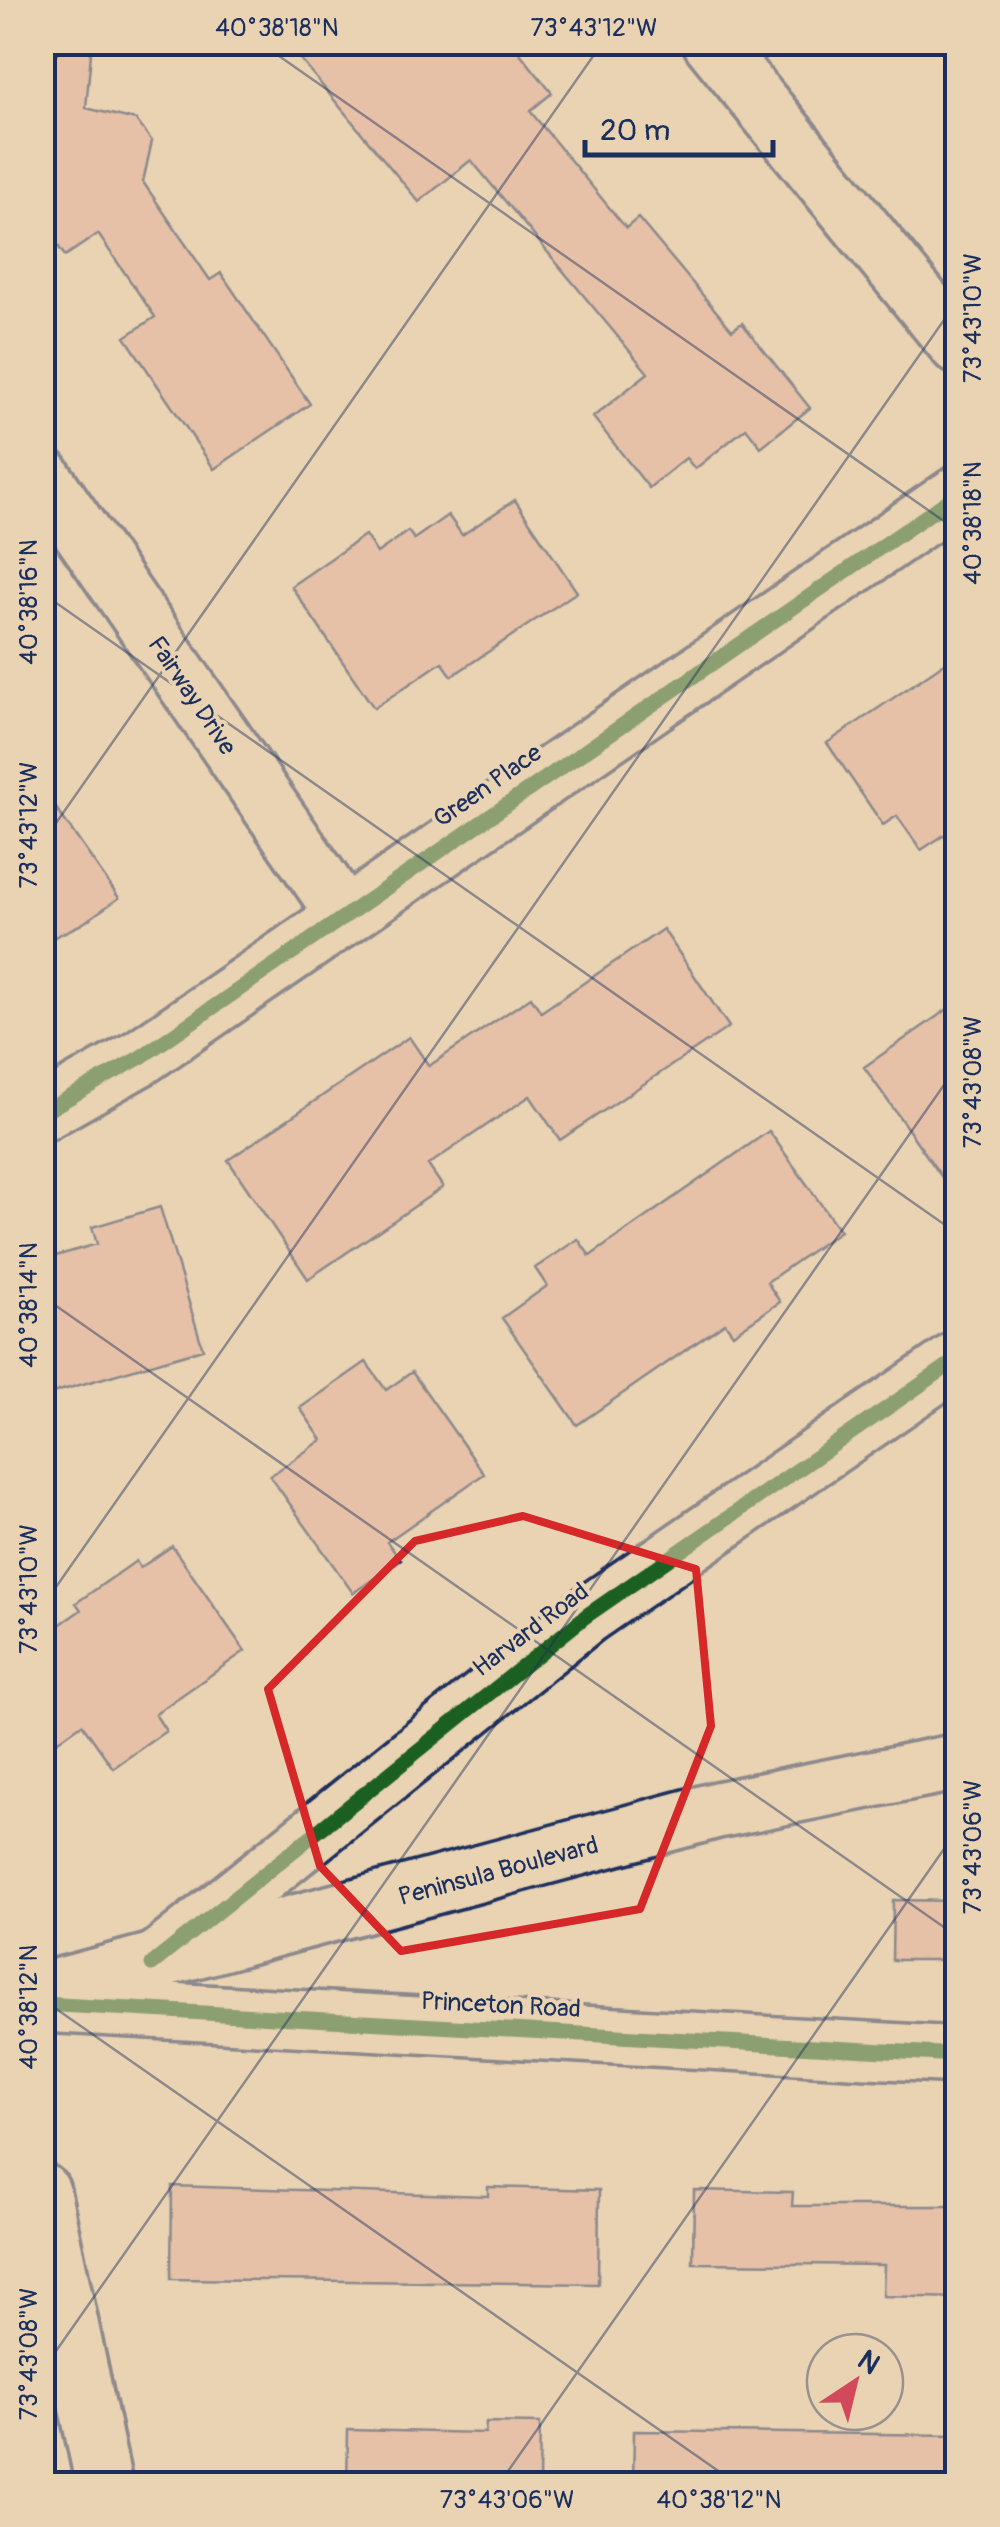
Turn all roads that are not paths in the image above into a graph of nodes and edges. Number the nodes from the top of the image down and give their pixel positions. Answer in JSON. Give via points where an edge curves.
{"nodes":[{"id":1,"x":711,"y":42,"type":"edge"},
{"id":2,"x":958,"y":346,"type":"edge"},
{"id":3,"x":42,"y":475,"type":"edge"},
{"id":4,"x":958,"y":494,"type":"edge"},
{"id":5,"x":344,"y":914,"type":"junction"},
{"id":6,"x":42,"y":1113,"type":"edge"},
{"id":7,"x":958,"y":1359,"type":"edge"},
{"id":8,"x":958,"y":1762,"type":"edge"},
{"id":9,"x":152,"y":1964,"type":"junction"},
{"id":10,"x":42,"y":1991,"type":"edge"},
{"id":11,"x":42,"y":2004,"type":"edge"},
{"id":12,"x":958,"y":2055,"type":"edge"},
{"id":13,"x":42,"y":2192,"type":"edge"},
{"id":14,"x":104,"y":2484,"type":"edge"}],
"edges":[{"from":1,"to":2,"type":"street"},
{"from":3,"to":5,"type":"street","name":"Fairway Drive"},
{"from":4,"to":5,"type":"street","name":"Green Place"},
{"from":5,"to":6,"type":"street","name":"Green Place","via":[[141,1057]]},
{"from":7,"to":9,"type":"street","name":"Harvard Road","via":[[586,1616]]},
{"from":8,"to":9,"type":"street","name":"Peninsula Boulevard","via":[[717,1810]]},
{"from":9,"to":10,"type":"street","name":"Peninsula Boulevard"},
{"from":11,"to":12,"type":"street","name":"Princeton Road"},
{"from":13,"to":14,"type":"street"}]}
